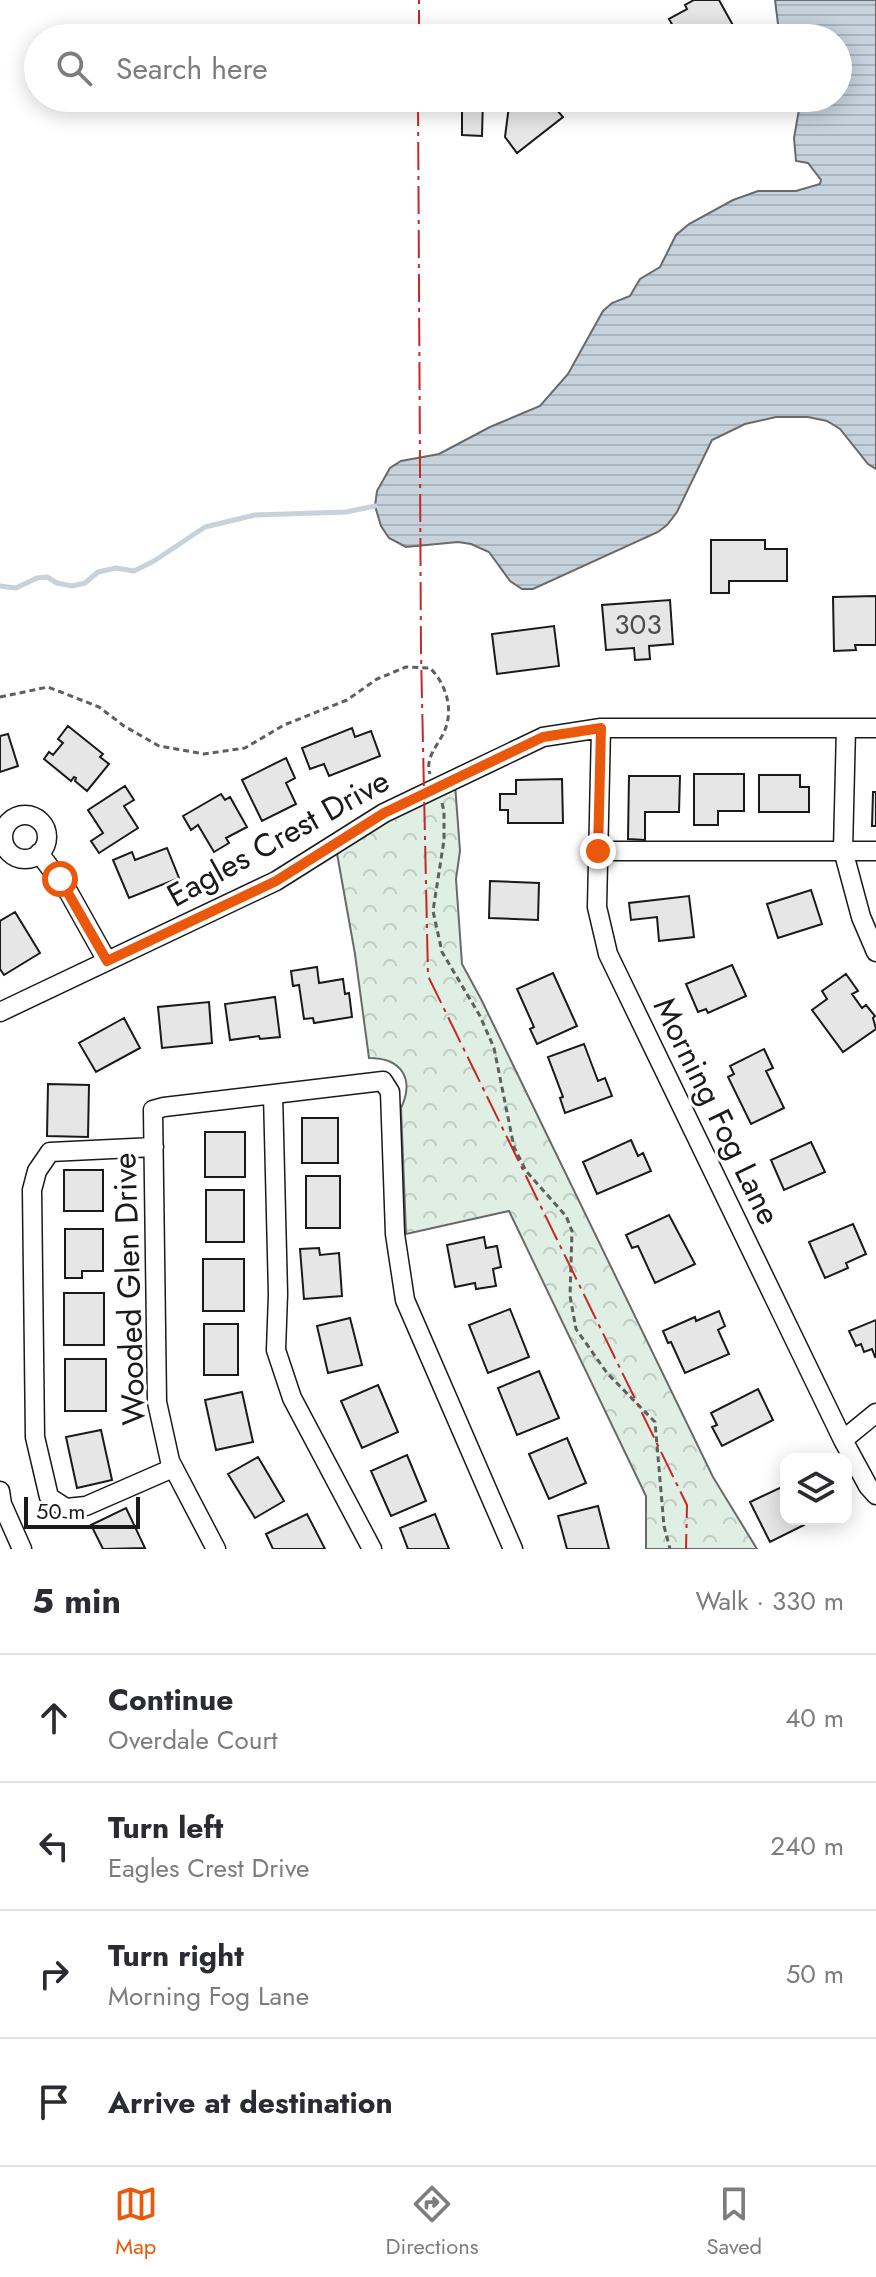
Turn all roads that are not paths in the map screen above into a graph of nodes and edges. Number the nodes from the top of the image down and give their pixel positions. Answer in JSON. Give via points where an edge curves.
{"nodes":[{"id":1,"x":601,"y":728,"type":"junction"},
{"id":2,"x":846,"y":728,"type":"junction"},
{"id":3,"x":876,"y":728,"type":"edge"},
{"id":4,"x":843,"y":850,"type":"junction"},
{"id":5,"x":598,"y":851,"type":"junction"},
{"id":6,"x":876,"y":851,"type":"edge"},
{"id":7,"x":39,"y":853,"type":"dead end"},
{"id":8,"x":876,"y":952,"type":"edge"},
{"id":9,"x":107,"y":961,"type":"junction"},
{"id":10,"x":0,"y":1012,"type":"edge"},
{"id":11,"x":273,"y":1094,"type":"junction"},
{"id":12,"x":154,"y":1147,"type":"junction"},
{"id":13,"x":876,"y":1413,"type":"edge"},
{"id":14,"x":843,"y":1440,"type":"junction"},
{"id":15,"x":173,"y":1468,"type":"junction"},
{"id":16,"x":0,"y":1491,"type":"edge"},
{"id":17,"x":876,"y":1495,"type":"edge"},
{"id":18,"x":213,"y":1548,"type":"edge"},
{"id":19,"x":22,"y":1549,"type":"edge"},
{"id":20,"x":372,"y":1549,"type":"edge"},
{"id":21,"x":513,"y":1549,"type":"edge"}],
"edges":[{"from":1,"to":2,"type":"street","name":"Eagles Crest Drive"},
{"from":1,"to":5,"type":"street","name":"Morning Fog Lane"},
{"from":1,"to":9,"type":"street","name":"Eagles Crest Drive","via":[[543,737],[384,813],[276,881]]},
{"from":2,"to":3,"type":"street","name":"Eagles Crest Drive"},
{"from":2,"to":4,"type":"street"},
{"from":4,"to":5,"type":"street"},
{"from":4,"to":6,"type":"street"},
{"from":4,"to":8,"type":"street"},
{"from":5,"to":14,"type":"street","name":"Morning Fog Lane","via":[[597,907],[608,954]]},
{"from":7,"to":9,"type":"street","via":[[69,893]]},
{"from":9,"to":10,"type":"street","name":"Eagles Crest Drive"},
{"from":11,"to":12,"type":"street","name":"Wooded Glen Drive","via":[[153,1110]]},
{"from":11,"to":20,"type":"street","via":[[276,1350],[292,1398]]},
{"from":11,"to":21,"type":"street","via":[[383,1081],[390,1092],[395,1234],[405,1300]]},
{"from":12,"to":15,"type":"street","name":"Wooded Glen Drive","via":[[157,1402]]},
{"from":12,"to":15,"type":"street","via":[[50,1152],[37,1171],[32,1190],[35,1437],[49,1497],[66,1508],[86,1506]]},
{"from":13,"to":14,"type":"street"},
{"from":14,"to":17,"type":"street","name":"Morning Fog Lane"},
{"from":15,"to":18,"type":"street","name":"Wooded Glen Drive"},
{"from":16,"to":19,"type":"street"}]}
